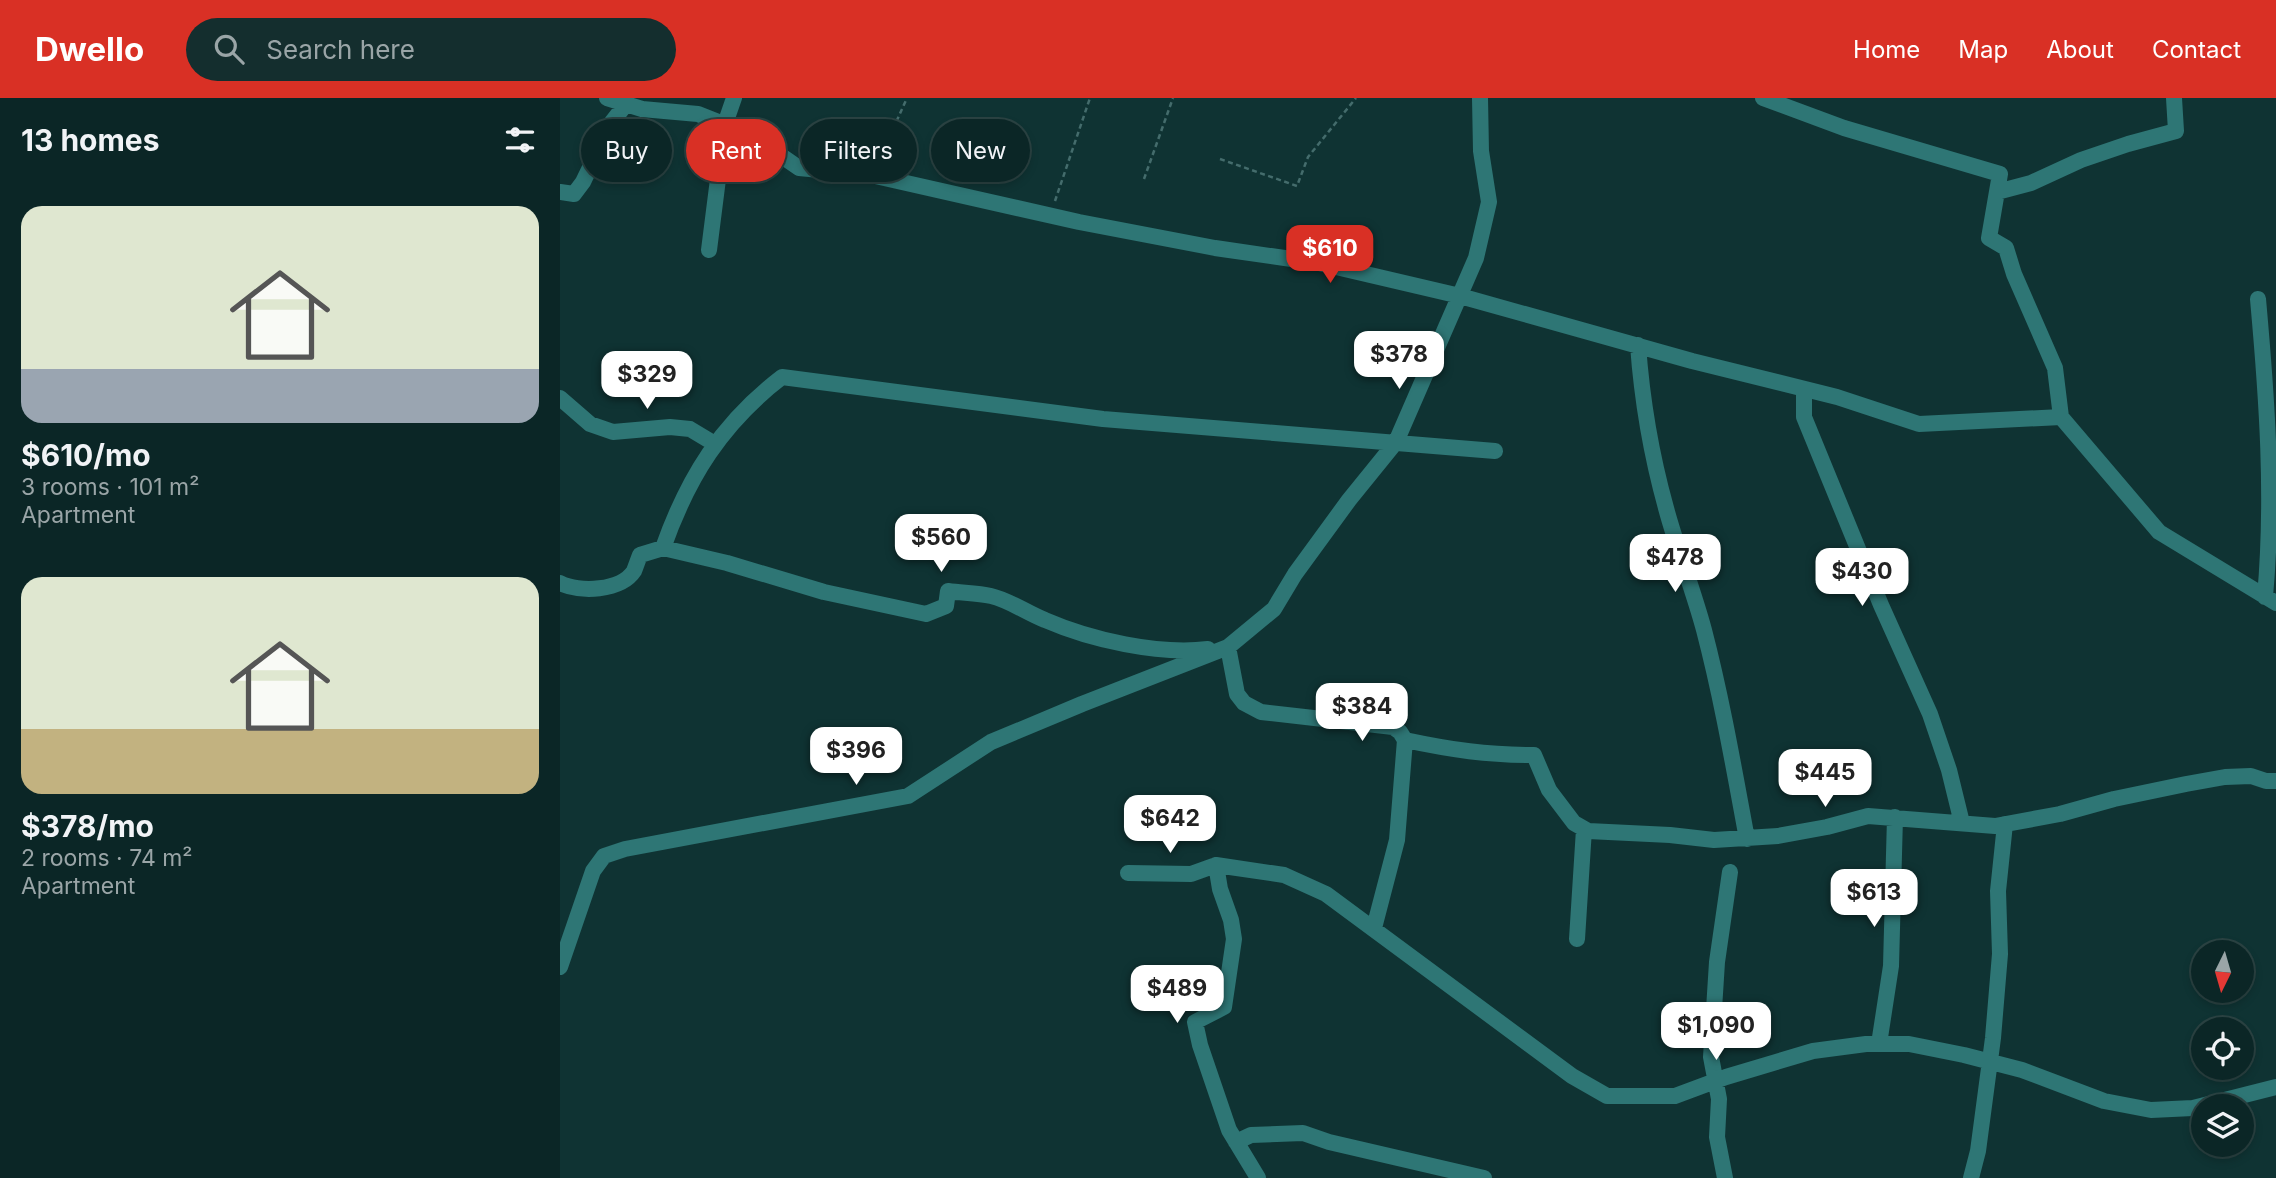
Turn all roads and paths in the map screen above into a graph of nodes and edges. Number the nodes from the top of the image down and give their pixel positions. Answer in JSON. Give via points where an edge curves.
{"nodes":[{"id":1,"x":607,"y":98,"type":"edge"},
{"id":2,"x":734,"y":98,"type":"edge"},
{"id":3,"x":907,"y":98,"type":"edge"},
{"id":4,"x":1090,"y":98,"type":"edge"},
{"id":5,"x":1174,"y":98,"type":"edge"},
{"id":6,"x":1356,"y":98,"type":"edge"},
{"id":7,"x":1480,"y":98,"type":"edge"},
{"id":8,"x":1763,"y":98,"type":"edge"},
{"id":9,"x":2174,"y":98,"type":"edge"},
{"id":10,"x":626,"y":104,"type":"junction"},
{"id":11,"x":711,"y":119,"type":"edge"},
{"id":12,"x":726,"y":119,"type":"edge"},
{"id":13,"x":897,"y":119,"type":"edge"},
{"id":14,"x":1220,"y":159,"type":"dead end"},
{"id":15,"x":1144,"y":179,"type":"dead end"},
{"id":16,"x":717,"y":182,"type":"edge"},
{"id":17,"x":902,"y":182,"type":"edge"},
{"id":18,"x":560,"y":192,"type":"edge"},
{"id":19,"x":1997,"y":192,"type":"junction"},
{"id":20,"x":1050,"y":216,"type":"junction"},
{"id":21,"x":709,"y":250,"type":"dead end"},
{"id":22,"x":1460,"y":296,"type":"junction"},
{"id":23,"x":2258,"y":299,"type":"dead end"},
{"id":24,"x":1638,"y":345,"type":"junction"},
{"id":25,"x":1804,"y":389,"type":"junction"},
{"id":26,"x":560,"y":398,"type":"edge"},
{"id":27,"x":2272,"y":414,"type":"edge"},
{"id":28,"x":2061,"y":417,"type":"junction"},
{"id":29,"x":1396,"y":442,"type":"junction"},
{"id":30,"x":715,"y":444,"type":"junction"},
{"id":31,"x":1495,"y":451,"type":"dead end"},
{"id":32,"x":663,"y":548,"type":"junction"},
{"id":33,"x":560,"y":583,"type":"edge"},
{"id":34,"x":2270,"y":600,"type":"edge"},
{"id":35,"x":1228,"y":647,"type":"junction"},
{"id":36,"x":1405,"y":740,"type":"junction"},
{"id":37,"x":2276,"y":781,"type":"edge"},
{"id":38,"x":1895,"y":817,"type":"junction"},
{"id":39,"x":1962,"y":823,"type":"junction"},
{"id":40,"x":2005,"y":824,"type":"junction"},
{"id":41,"x":1584,"y":829,"type":"junction"},
{"id":42,"x":1747,"y":839,"type":"junction"},
{"id":43,"x":1216,"y":865,"type":"junction"},
{"id":44,"x":1730,"y":872,"type":"dead end"},
{"id":45,"x":1128,"y":873,"type":"dead end"},
{"id":46,"x":1374,"y":928,"type":"junction"},
{"id":47,"x":1577,"y":939,"type":"dead end"},
{"id":48,"x":560,"y":966,"type":"edge"},
{"id":49,"x":1879,"y":1044,"type":"junction"},
{"id":50,"x":1988,"y":1061,"type":"junction"},
{"id":51,"x":1717,"y":1082,"type":"junction"},
{"id":52,"x":2276,"y":1087,"type":"edge"},
{"id":53,"x":1236,"y":1142,"type":"junction"},
{"id":54,"x":1258,"y":1178,"type":"edge"},
{"id":55,"x":1484,"y":1178,"type":"edge"},
{"id":56,"x":1726,"y":1178,"type":"edge"},
{"id":57,"x":1970,"y":1178,"type":"edge"}],
"edges":[{"from":1,"to":10,"type":"street"},
{"from":2,"to":12,"type":"street"},
{"from":3,"to":13,"type":"path"},
{"from":4,"to":20,"type":"path"},
{"from":5,"to":15,"type":"path"},
{"from":6,"to":14,"type":"path","via":[[1308,157],[1297,186]]},
{"from":7,"to":22,"type":"street","via":[[1481,151],[1489,202],[1476,258]]},
{"from":8,"to":19,"type":"street","via":[[1844,128],[2000,174]]},
{"from":9,"to":19,"type":"street","via":[[2176,131],[2127,144]]},
{"from":10,"to":11,"type":"street"},
{"from":10,"to":18,"type":"street","via":[[612,122],[583,182],[574,194]]},
{"from":16,"to":21,"type":"street"},
{"from":17,"to":20,"type":"street"},
{"from":19,"to":28,"type":"street","via":[[1989,238],[2006,248],[2054,369]]},
{"from":20,"to":22,"type":"street","via":[[1319,263]]},
{"from":22,"to":24,"type":"street"},
{"from":22,"to":29,"type":"street"},
{"from":23,"to":27,"type":"street"},
{"from":24,"to":25,"type":"street"},
{"from":24,"to":42,"type":"street","via":[[1652,453],[1723,704]]},
{"from":25,"to":28,"type":"street","via":[[1919,424]]},
{"from":25,"to":39,"type":"street","via":[[1804,416],[1930,714]]},
{"from":26,"to":30,"type":"street","via":[[590,424],[613,432],[690,429]]},
{"from":27,"to":34,"type":"street"},
{"from":28,"to":34,"type":"street","via":[[2159,532]]},
{"from":29,"to":30,"type":"street","via":[[1103,419],[782,377]]},
{"from":29,"to":31,"type":"street"},
{"from":29,"to":35,"type":"street","via":[[1295,574],[1274,610]]},
{"from":30,"to":32,"type":"street","via":[[677,508]]},
{"from":32,"to":33,"type":"street","via":[[640,555],[633,572],[621,582],[583,589]]},
{"from":32,"to":35,"type":"street","via":[[926,614],[946,606],[948,591],[993,596],[1046,621],[1127,644],[1192,651]]},
{"from":35,"to":36,"type":"street","via":[[1237,694],[1261,712],[1393,727]]},
{"from":35,"to":48,"type":"street","via":[[990,742],[908,796],[604,856],[593,871]]},
{"from":36,"to":41,"type":"street","via":[[1488,755],[1534,755],[1549,790]]},
{"from":36,"to":46,"type":"street","via":[[1397,840]]},
{"from":37,"to":40,"type":"street","via":[[2251,776],[2186,783]]},
{"from":38,"to":39,"type":"street"},
{"from":38,"to":42,"type":"street","via":[[1868,816]]},
{"from":38,"to":49,"type":"street","via":[[1891,966]]},
{"from":39,"to":40,"type":"street"},
{"from":40,"to":50,"type":"street","via":[[1998,891],[2000,954]]},
{"from":41,"to":42,"type":"street"},
{"from":41,"to":47,"type":"street"},
{"from":43,"to":45,"type":"street","via":[[1191,874]]},
{"from":43,"to":46,"type":"street","via":[[1284,875],[1326,894]]},
{"from":43,"to":53,"type":"street","via":[[1234,939],[1224,1007],[1195,1022],[1216,1095]]},
{"from":44,"to":51,"type":"street","via":[[1713,1008],[1712,1056]]},
{"from":46,"to":51,"type":"street","via":[[1572,1076],[1607,1096],[1675,1096]]},
{"from":49,"to":50,"type":"street","via":[[1909,1044]]},
{"from":49,"to":51,"type":"street","via":[[1813,1051]]},
{"from":50,"to":52,"type":"street","via":[[2104,1101],[2151,1111],[2193,1108]]},
{"from":50,"to":57,"type":"street","via":[[1978,1151]]},
{"from":51,"to":56,"type":"street","via":[[1717,1137]]},
{"from":53,"to":54,"type":"street"},
{"from":53,"to":55,"type":"street","via":[[1251,1135],[1303,1133]]}]}
